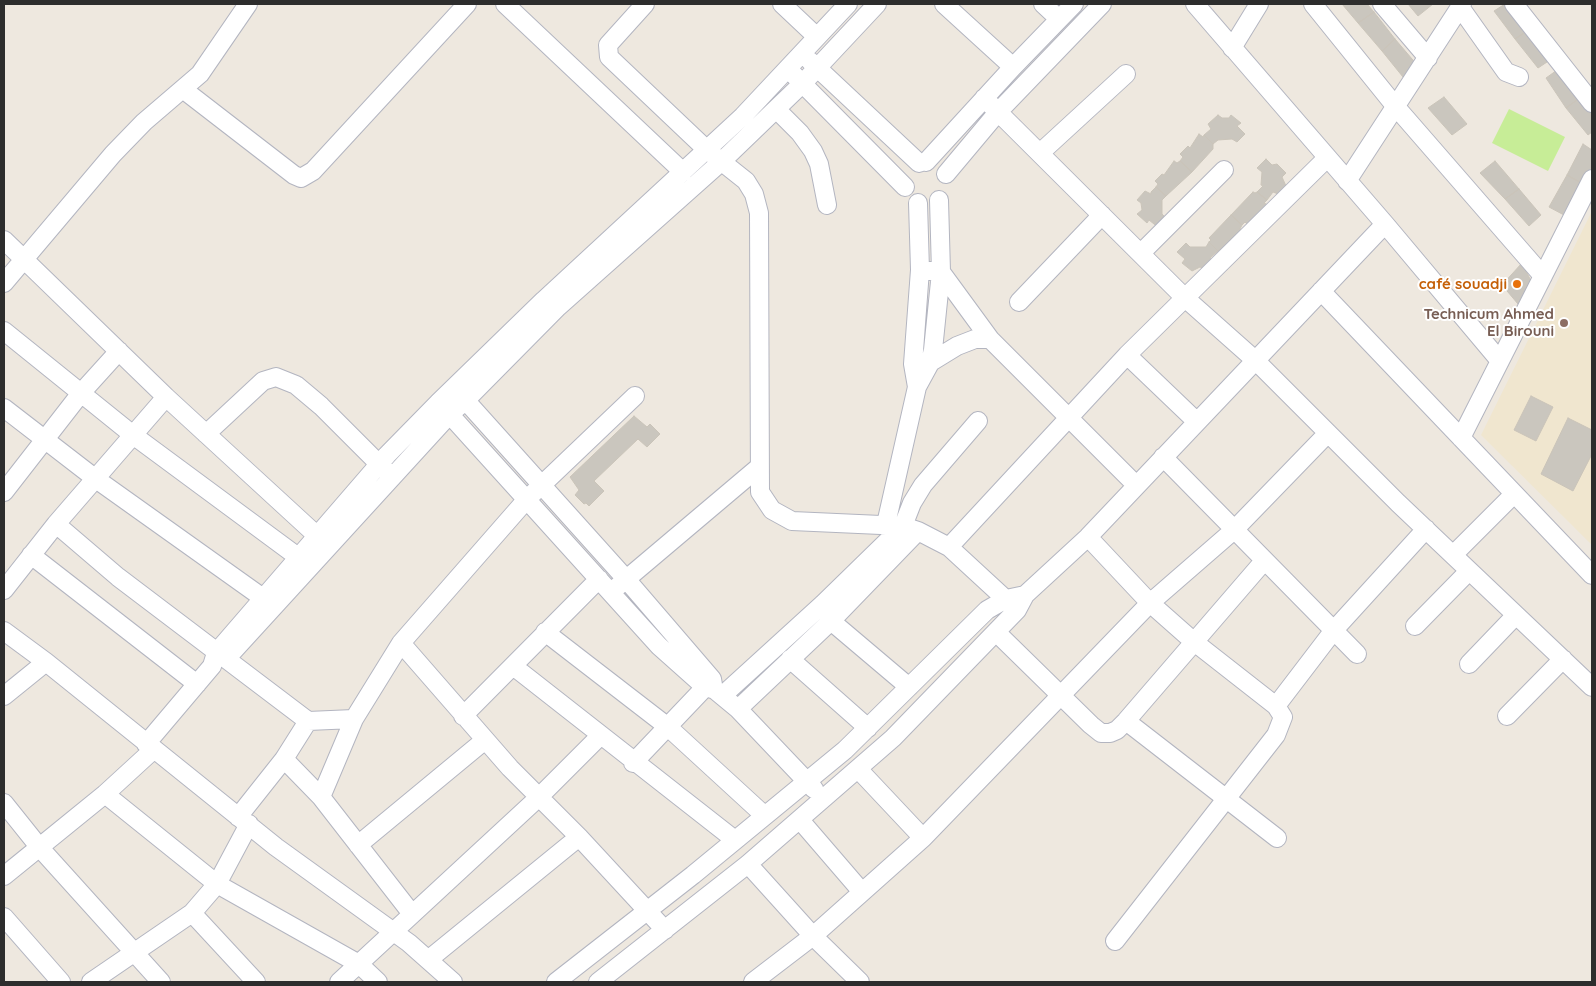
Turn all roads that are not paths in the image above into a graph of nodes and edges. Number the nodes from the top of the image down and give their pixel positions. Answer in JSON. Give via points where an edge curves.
{"nodes":[{"id":1,"x":248,"y":4,"type":"edge"},
{"id":2,"x":467,"y":4,"type":"edge"},
{"id":3,"x":505,"y":4,"type":"edge"},
{"id":4,"x":645,"y":4,"type":"edge"},
{"id":5,"x":848,"y":4,"type":"edge"},
{"id":6,"x":877,"y":4,"type":"edge"},
{"id":7,"x":944,"y":4,"type":"edge"},
{"id":8,"x":1044,"y":4,"type":"edge"},
{"id":9,"x":1074,"y":4,"type":"edge"},
{"id":10,"x":1102,"y":4,"type":"edge"},
{"id":11,"x":1195,"y":4,"type":"edge"},
{"id":12,"x":1259,"y":4,"type":"edge"},
{"id":13,"x":1313,"y":4,"type":"edge"},
{"id":14,"x":1382,"y":4,"type":"edge"},
{"id":15,"x":1514,"y":4,"type":"edge"},
{"id":16,"x":789,"y":6,"type":"edge"},
{"id":17,"x":1461,"y":6,"type":"edge"},
{"id":18,"x":1059,"y":19,"type":"junction"},
{"id":19,"x":817,"y":37,"type":"junction"},
{"id":20,"x":1232,"y":48,"type":"junction"},
{"id":21,"x":802,"y":53,"type":"junction"},
{"id":22,"x":1428,"y":58,"type":"junction"},
{"id":23,"x":1012,"y":66,"type":"junction"},
{"id":24,"x":817,"y":67,"type":"junction"},
{"id":25,"x":787,"y":68,"type":"junction"},
{"id":26,"x":1126,"y":74,"type":"dead end"},
{"id":27,"x":1518,"y":78,"type":"dead end"},
{"id":28,"x":803,"y":82,"type":"junction"},
{"id":29,"x":184,"y":90,"type":"junction"},
{"id":30,"x":984,"y":98,"type":"junction"},
{"id":31,"x":1592,"y":103,"type":"edge"},
{"id":32,"x":1396,"y":107,"type":"junction"},
{"id":33,"x":776,"y":109,"type":"junction"},
{"id":34,"x":998,"y":112,"type":"junction"},
{"id":35,"x":707,"y":150,"type":"junction"},
{"id":36,"x":1040,"y":153,"type":"junction"},
{"id":37,"x":1327,"y":158,"type":"junction"},
{"id":38,"x":722,"y":161,"type":"junction"},
{"id":39,"x":922,"y":162,"type":"junction"},
{"id":40,"x":1224,"y":170,"type":"dead end"},
{"id":41,"x":683,"y":172,"type":"junction"},
{"id":42,"x":946,"y":174,"type":"junction"},
{"id":43,"x":1592,"y":179,"type":"edge"},
{"id":44,"x":1347,"y":181,"type":"junction"},
{"id":45,"x":905,"y":186,"type":"junction"},
{"id":46,"x":939,"y":200,"type":"junction"},
{"id":47,"x":918,"y":203,"type":"junction"},
{"id":48,"x":827,"y":205,"type":"dead end"},
{"id":49,"x":1102,"y":215,"type":"junction"},
{"id":50,"x":1385,"y":224,"type":"junction"},
{"id":51,"x":4,"y":240,"type":"edge"},
{"id":52,"x":1141,"y":253,"type":"junction"},
{"id":53,"x":25,"y":258,"type":"junction"},
{"id":54,"x":920,"y":270,"type":"junction"},
{"id":55,"x":941,"y":272,"type":"junction"},
{"id":56,"x":1543,"y":276,"type":"junction"},
{"id":57,"x":4,"y":283,"type":"edge"},
{"id":58,"x":1322,"y":291,"type":"junction"},
{"id":59,"x":1184,"y":296,"type":"junction"},
{"id":60,"x":1019,"y":302,"type":"dead end"},
{"id":61,"x":4,"y":331,"type":"edge"},
{"id":62,"x":990,"y":339,"type":"junction"},
{"id":63,"x":119,"y":351,"type":"junction"},
{"id":64,"x":1127,"y":354,"type":"junction"},
{"id":65,"x":1255,"y":360,"type":"junction"},
{"id":66,"x":1500,"y":361,"type":"junction"},
{"id":67,"x":921,"y":364,"type":"junction"},
{"id":68,"x":81,"y":393,"type":"junction"},
{"id":69,"x":460,"y":394,"type":"junction"},
{"id":70,"x":635,"y":396,"type":"dead end"},
{"id":71,"x":166,"y":397,"type":"junction"},
{"id":72,"x":4,"y":408,"type":"edge"},
{"id":73,"x":444,"y":408,"type":"junction"},
{"id":74,"x":1067,"y":417,"type":"junction"},
{"id":75,"x":978,"y":421,"type":"dead end"},
{"id":76,"x":1196,"y":421,"type":"junction"},
{"id":77,"x":1328,"y":433,"type":"junction"},
{"id":78,"x":206,"y":434,"type":"junction"},
{"id":79,"x":133,"y":435,"type":"junction"},
{"id":80,"x":1461,"y":438,"type":"junction"},
{"id":81,"x":44,"y":440,"type":"junction"},
{"id":82,"x":1163,"y":457,"type":"junction"},
{"id":83,"x":379,"y":465,"type":"junction"},
{"id":84,"x":759,"y":467,"type":"junction"},
{"id":85,"x":393,"y":477,"type":"junction"},
{"id":86,"x":96,"y":479,"type":"junction"},
{"id":87,"x":1136,"y":484,"type":"junction"},
{"id":88,"x":542,"y":485,"type":"junction"},
{"id":89,"x":4,"y":491,"type":"edge"},
{"id":90,"x":1514,"y":494,"type":"junction"},
{"id":91,"x":528,"y":499,"type":"junction"},
{"id":92,"x":56,"y":524,"type":"junction"},
{"id":93,"x":902,"y":527,"type":"junction"},
{"id":94,"x":1426,"y":529,"type":"junction"},
{"id":95,"x":1234,"y":530,"type":"junction"},
{"id":96,"x":1088,"y":537,"type":"junction"},
{"id":97,"x":323,"y":541,"type":"junction"},
{"id":98,"x":950,"y":547,"type":"junction"},
{"id":99,"x":31,"y":555,"type":"junction"},
{"id":100,"x":1453,"y":555,"type":"junction"},
{"id":101,"x":298,"y":557,"type":"junction"},
{"id":102,"x":1264,"y":561,"type":"junction"},
{"id":103,"x":1469,"y":570,"type":"junction"},
{"id":104,"x":1592,"y":575,"type":"edge"},
{"id":105,"x":626,"y":579,"type":"junction"},
{"id":106,"x":605,"y":585,"type":"junction"},
{"id":107,"x":4,"y":590,"type":"edge"},
{"id":108,"x":263,"y":598,"type":"junction"},
{"id":109,"x":1016,"y":601,"type":"junction"},
{"id":110,"x":1150,"y":603,"type":"junction"},
{"id":111,"x":1516,"y":614,"type":"junction"},
{"id":112,"x":831,"y":621,"type":"junction"},
{"id":113,"x":1415,"y":626,"type":"dead end"},
{"id":114,"x":1334,"y":630,"type":"junction"},
{"id":115,"x":4,"y":631,"type":"edge"},
{"id":116,"x":545,"y":632,"type":"junction"},
{"id":117,"x":996,"y":632,"type":"junction"},
{"id":118,"x":1193,"y":641,"type":"junction"},
{"id":119,"x":401,"y":643,"type":"junction"},
{"id":120,"x":4,"y":646,"type":"edge"},
{"id":121,"x":1357,"y":654,"type":"dead end"},
{"id":122,"x":40,"y":659,"type":"junction"},
{"id":123,"x":790,"y":659,"type":"junction"},
{"id":124,"x":1563,"y":659,"type":"junction"},
{"id":125,"x":218,"y":660,"type":"junction"},
{"id":126,"x":1469,"y":664,"type":"dead end"},
{"id":127,"x":513,"y":666,"type":"junction"},
{"id":128,"x":197,"y":684,"type":"junction"},
{"id":129,"x":909,"y":687,"type":"junction"},
{"id":130,"x":1592,"y":687,"type":"edge"},
{"id":131,"x":714,"y":688,"type":"junction"},
{"id":132,"x":1060,"y":694,"type":"junction"},
{"id":133,"x":4,"y":696,"type":"edge"},
{"id":134,"x":1276,"y":706,"type":"junction"},
{"id":135,"x":738,"y":709,"type":"junction"},
{"id":136,"x":463,"y":716,"type":"junction"},
{"id":137,"x":1506,"y":716,"type":"dead end"},
{"id":138,"x":354,"y":719,"type":"junction"},
{"id":139,"x":308,"y":721,"type":"junction"},
{"id":140,"x":1126,"y":721,"type":"junction"},
{"id":141,"x":668,"y":727,"type":"junction"},
{"id":142,"x":868,"y":728,"type":"junction"},
{"id":143,"x":600,"y":736,"type":"junction"},
{"id":144,"x":485,"y":740,"type":"junction"},
{"id":145,"x":150,"y":747,"type":"junction"},
{"id":146,"x":284,"y":759,"type":"junction"},
{"id":147,"x":634,"y":763,"type":"junction"},
{"id":148,"x":859,"y":770,"type":"junction"},
{"id":149,"x":807,"y":782,"type":"junction"},
{"id":150,"x":105,"y":794,"type":"junction"},
{"id":151,"x":321,"y":797,"type":"junction"},
{"id":152,"x":538,"y":798,"type":"junction"},
{"id":153,"x":1226,"y":798,"type":"junction"},
{"id":154,"x":824,"y":800,"type":"junction"},
{"id":155,"x":4,"y":803,"type":"edge"},
{"id":156,"x":765,"y":816,"type":"junction"},
{"id":157,"x":800,"y":820,"type":"junction"},
{"id":158,"x":244,"y":821,"type":"junction"},
{"id":159,"x":579,"y":837,"type":"junction"},
{"id":160,"x":923,"y":838,"type":"junction"},
{"id":161,"x":1278,"y":838,"type":"dead end"},
{"id":162,"x":735,"y":840,"type":"junction"},
{"id":163,"x":358,"y":845,"type":"junction"},
{"id":164,"x":40,"y":848,"type":"junction"},
{"id":165,"x":748,"y":864,"type":"junction"},
{"id":166,"x":4,"y":876,"type":"edge"},
{"id":167,"x":217,"y":884,"type":"junction"},
{"id":168,"x":862,"y":892,"type":"junction"},
{"id":169,"x":647,"y":910,"type":"junction"},
{"id":170,"x":192,"y":913,"type":"junction"},
{"id":171,"x":412,"y":914,"type":"junction"},
{"id":172,"x":4,"y":917,"type":"edge"},
{"id":173,"x":665,"y":930,"type":"junction"},
{"id":174,"x":394,"y":932,"type":"junction"},
{"id":175,"x":813,"y":936,"type":"junction"},
{"id":176,"x":1115,"y":941,"type":"dead end"},
{"id":177,"x":133,"y":952,"type":"junction"},
{"id":178,"x":428,"y":960,"type":"junction"},
{"id":179,"x":359,"y":964,"type":"junction"},
{"id":180,"x":61,"y":982,"type":"edge"},
{"id":181,"x":91,"y":982,"type":"edge"},
{"id":182,"x":161,"y":982,"type":"edge"},
{"id":183,"x":256,"y":982,"type":"edge"},
{"id":184,"x":339,"y":982,"type":"edge"},
{"id":185,"x":378,"y":982,"type":"edge"},
{"id":186,"x":454,"y":982,"type":"edge"},
{"id":187,"x":556,"y":982,"type":"edge"},
{"id":188,"x":598,"y":982,"type":"edge"},
{"id":189,"x":753,"y":982,"type":"edge"},
{"id":190,"x":860,"y":982,"type":"edge"}],
"edges":[{"from":1,"to":29,"type":"street","via":[[200,74]]},
{"from":2,"to":29,"type":"street","via":[[312,171],[301,178],[294,176]]},
{"from":3,"to":41,"type":"street"},
{"from":4,"to":35,"type":"street","via":[[611,41],[607,53]]},
{"from":5,"to":19,"type":"street"},
{"from":6,"to":24,"type":"street"},
{"from":7,"to":23,"type":"street"},
{"from":8,"to":18,"type":"street"},
{"from":9,"to":18,"type":"street"},
{"from":10,"to":34,"type":"street"},
{"from":11,"to":20,"type":"street"},
{"from":12,"to":20,"type":"street"},
{"from":13,"to":32,"type":"street"},
{"from":14,"to":22,"type":"street"},
{"from":15,"to":31,"type":"street"},
{"from":16,"to":19,"type":"street"},
{"from":17,"to":22,"type":"street"},
{"from":17,"to":27,"type":"street","via":[[1506,72]]},
{"from":18,"to":23,"type":"street"},
{"from":19,"to":21,"type":"street"},
{"from":20,"to":37,"type":"street"},
{"from":21,"to":24,"type":"street"},
{"from":21,"to":25,"type":"street"},
{"from":22,"to":32,"type":"street"},
{"from":23,"to":30,"type":"street"},
{"from":24,"to":28,"type":"street"},
{"from":24,"to":39,"type":"street"},
{"from":25,"to":28,"type":"street"},
{"from":25,"to":35,"type":"street","via":[[744,116]]},
{"from":26,"to":36,"type":"street"},
{"from":28,"to":33,"type":"street"},
{"from":28,"to":45,"type":"street"},
{"from":29,"to":53,"type":"street","via":[[144,122],[113,154]]},
{"from":30,"to":34,"type":"street"},
{"from":30,"to":39,"type":"street"},
{"from":32,"to":44,"type":"street"},
{"from":32,"to":56,"type":"street"},
{"from":33,"to":38,"type":"street"},
{"from":33,"to":48,"type":"street","via":[[813,151],[819,164]]},
{"from":34,"to":36,"type":"street"},
{"from":34,"to":42,"type":"street"},
{"from":35,"to":38,"type":"street"},
{"from":35,"to":41,"type":"street"},
{"from":36,"to":49,"type":"street"},
{"from":37,"to":44,"type":"street"},
{"from":37,"to":59,"type":"street"},
{"from":38,"to":69,"type":"street"},
{"from":38,"to":84,"type":"street","via":[[746,181],[754,194],[759,213]]},
{"from":39,"to":42,"type":"street","via":[[938,165]]},
{"from":39,"to":45,"type":"street","via":[[908,172]]},
{"from":40,"to":52,"type":"street"},
{"from":41,"to":69,"type":"street","via":[[550,293]]},
{"from":42,"to":46,"type":"street","via":[[947,188]]},
{"from":43,"to":56,"type":"street"},
{"from":44,"to":50,"type":"street"},
{"from":45,"to":47,"type":"street"},
{"from":46,"to":47,"type":"street","via":[[933,204]]},
{"from":46,"to":55,"type":"street"},
{"from":47,"to":54,"type":"street"},
{"from":49,"to":52,"type":"street"},
{"from":49,"to":60,"type":"street"},
{"from":50,"to":58,"type":"street"},
{"from":50,"to":66,"type":"street"},
{"from":51,"to":53,"type":"street"},
{"from":52,"to":59,"type":"street"},
{"from":53,"to":57,"type":"street"},
{"from":53,"to":63,"type":"street"},
{"from":54,"to":55,"type":"street"},
{"from":54,"to":67,"type":"street"},
{"from":55,"to":62,"type":"street"},
{"from":55,"to":67,"type":"street","via":[[933,350]]},
{"from":56,"to":66,"type":"street"},
{"from":58,"to":65,"type":"street"},
{"from":58,"to":80,"type":"street"},
{"from":59,"to":64,"type":"street"},
{"from":59,"to":65,"type":"street"},
{"from":61,"to":68,"type":"street"},
{"from":62,"to":67,"type":"street","via":[[976,339]]},
{"from":62,"to":74,"type":"street"},
{"from":63,"to":68,"type":"street"},
{"from":63,"to":71,"type":"street"},
{"from":64,"to":74,"type":"street"},
{"from":64,"to":76,"type":"street"},
{"from":65,"to":76,"type":"street"},
{"from":65,"to":77,"type":"street"},
{"from":66,"to":80,"type":"street"},
{"from":67,"to":93,"type":"street"},
{"from":68,"to":79,"type":"street"},
{"from":68,"to":81,"type":"street"},
{"from":69,"to":73,"type":"street"},
{"from":69,"to":88,"type":"street"},
{"from":70,"to":88,"type":"street"},
{"from":71,"to":78,"type":"street"},
{"from":71,"to":79,"type":"street"},
{"from":72,"to":81,"type":"street"},
{"from":73,"to":83,"type":"street"},
{"from":73,"to":85,"type":"street"},
{"from":73,"to":91,"type":"street"},
{"from":74,"to":87,"type":"street"},
{"from":74,"to":98,"type":"street"},
{"from":75,"to":93,"type":"street","via":[[923,485]]},
{"from":76,"to":82,"type":"street"},
{"from":77,"to":94,"type":"street"},
{"from":77,"to":95,"type":"street"},
{"from":78,"to":83,"type":"street","via":[[264,380],[276,376],[296,385],[321,406]]},
{"from":78,"to":97,"type":"street"},
{"from":79,"to":86,"type":"street"},
{"from":79,"to":101,"type":"street"},
{"from":80,"to":90,"type":"street"},
{"from":81,"to":86,"type":"street"},
{"from":81,"to":89,"type":"street"},
{"from":82,"to":87,"type":"street"},
{"from":82,"to":95,"type":"street"},
{"from":83,"to":85,"type":"street"},
{"from":83,"to":97,"type":"street"},
{"from":84,"to":93,"type":"street","via":[[760,492],[772,510],[792,521]]},
{"from":84,"to":105,"type":"street"},
{"from":85,"to":97,"type":"street"},
{"from":86,"to":92,"type":"street"},
{"from":86,"to":108,"type":"street"},
{"from":87,"to":96,"type":"street"},
{"from":88,"to":91,"type":"street"},
{"from":88,"to":105,"type":"street"},
{"from":90,"to":100,"type":"street"},
{"from":90,"to":104,"type":"street"},
{"from":91,"to":106,"type":"street"},
{"from":91,"to":119,"type":"street"},
{"from":92,"to":99,"type":"street"},
{"from":92,"to":125,"type":"street"},
{"from":93,"to":98,"type":"street"},
{"from":93,"to":112,"type":"street"},
{"from":93,"to":131,"type":"street","via":[[823,604]]},
{"from":94,"to":100,"type":"street"},
{"from":94,"to":114,"type":"street"},
{"from":95,"to":102,"type":"street"},
{"from":95,"to":110,"type":"street"},
{"from":96,"to":109,"type":"street"},
{"from":96,"to":110,"type":"street"},
{"from":97,"to":101,"type":"street"},
{"from":97,"to":125,"type":"street"},
{"from":98,"to":109,"type":"street"},
{"from":99,"to":107,"type":"street"},
{"from":99,"to":128,"type":"street"},
{"from":100,"to":103,"type":"street"},
{"from":101,"to":108,"type":"street"},
{"from":102,"to":114,"type":"street"},
{"from":102,"to":118,"type":"street"},
{"from":103,"to":111,"type":"street"},
{"from":103,"to":113,"type":"street"},
{"from":105,"to":106,"type":"street"},
{"from":105,"to":131,"type":"street"},
{"from":106,"to":116,"type":"street"},
{"from":106,"to":131,"type":"street","via":[[660,646]]},
{"from":108,"to":125,"type":"street"},
{"from":109,"to":117,"type":"street"},
{"from":109,"to":129,"type":"street","via":[[987,610]]},
{"from":110,"to":118,"type":"street"},
{"from":110,"to":132,"type":"street"},
{"from":111,"to":124,"type":"street"},
{"from":111,"to":126,"type":"street"},
{"from":112,"to":123,"type":"street"},
{"from":112,"to":129,"type":"street"},
{"from":114,"to":121,"type":"street"},
{"from":114,"to":134,"type":"street"},
{"from":115,"to":122,"type":"street"},
{"from":116,"to":127,"type":"street"},
{"from":116,"to":141,"type":"street"},
{"from":117,"to":132,"type":"street"},
{"from":117,"to":148,"type":"street"},
{"from":118,"to":134,"type":"street"},
{"from":118,"to":140,"type":"street"},
{"from":119,"to":136,"type":"street"},
{"from":119,"to":138,"type":"street"},
{"from":120,"to":122,"type":"street"},
{"from":122,"to":133,"type":"street"},
{"from":122,"to":145,"type":"street"},
{"from":123,"to":135,"type":"street"},
{"from":123,"to":142,"type":"street"},
{"from":124,"to":130,"type":"street"},
{"from":124,"to":137,"type":"street"},
{"from":125,"to":128,"type":"street"},
{"from":125,"to":139,"type":"street"},
{"from":127,"to":136,"type":"street"},
{"from":127,"to":143,"type":"street"},
{"from":128,"to":145,"type":"street"},
{"from":129,"to":142,"type":"street"},
{"from":131,"to":135,"type":"street"},
{"from":131,"to":141,"type":"street"},
{"from":132,"to":140,"type":"street","via":[[1101,733],[1117,730]]},
{"from":132,"to":160,"type":"street"},
{"from":134,"to":153,"type":"street","via":[[1283,717],[1280,728]]},
{"from":135,"to":149,"type":"street"},
{"from":136,"to":144,"type":"street"},
{"from":138,"to":139,"type":"street"},
{"from":138,"to":151,"type":"street"},
{"from":139,"to":146,"type":"street"},
{"from":140,"to":153,"type":"street"},
{"from":141,"to":147,"type":"street"},
{"from":141,"to":156,"type":"street"},
{"from":142,"to":149,"type":"street"},
{"from":143,"to":147,"type":"street"},
{"from":143,"to":152,"type":"street"},
{"from":144,"to":152,"type":"street"},
{"from":144,"to":163,"type":"street"},
{"from":145,"to":150,"type":"street"},
{"from":145,"to":158,"type":"street"},
{"from":146,"to":151,"type":"street"},
{"from":146,"to":158,"type":"street"},
{"from":147,"to":162,"type":"street"},
{"from":148,"to":154,"type":"street"},
{"from":148,"to":160,"type":"street"},
{"from":149,"to":154,"type":"street"},
{"from":149,"to":156,"type":"street"},
{"from":150,"to":164,"type":"street"},
{"from":150,"to":167,"type":"street"},
{"from":151,"to":163,"type":"street"},
{"from":152,"to":159,"type":"street"},
{"from":152,"to":171,"type":"street"},
{"from":153,"to":161,"type":"street"},
{"from":153,"to":176,"type":"street"},
{"from":154,"to":157,"type":"street"},
{"from":155,"to":164,"type":"street"},
{"from":156,"to":162,"type":"street"},
{"from":157,"to":165,"type":"street"},
{"from":157,"to":168,"type":"street"},
{"from":158,"to":167,"type":"street"},
{"from":158,"to":174,"type":"street"},
{"from":159,"to":169,"type":"street"},
{"from":159,"to":178,"type":"street"},
{"from":160,"to":168,"type":"street"},
{"from":162,"to":169,"type":"street"},
{"from":163,"to":171,"type":"street"},
{"from":164,"to":166,"type":"street"},
{"from":164,"to":177,"type":"street"},
{"from":165,"to":173,"type":"street"},
{"from":165,"to":175,"type":"street"},
{"from":167,"to":170,"type":"street"},
{"from":167,"to":179,"type":"street"},
{"from":168,"to":175,"type":"street"},
{"from":169,"to":173,"type":"street"},
{"from":169,"to":187,"type":"street"},
{"from":170,"to":177,"type":"street"},
{"from":170,"to":183,"type":"street"},
{"from":171,"to":174,"type":"street"},
{"from":172,"to":180,"type":"street"},
{"from":173,"to":188,"type":"street"},
{"from":174,"to":178,"type":"street"},
{"from":174,"to":179,"type":"street"},
{"from":175,"to":189,"type":"street"},
{"from":175,"to":190,"type":"street"},
{"from":177,"to":181,"type":"street"},
{"from":177,"to":182,"type":"street"},
{"from":178,"to":186,"type":"street"},
{"from":179,"to":184,"type":"street"},
{"from":179,"to":185,"type":"street"}]}
